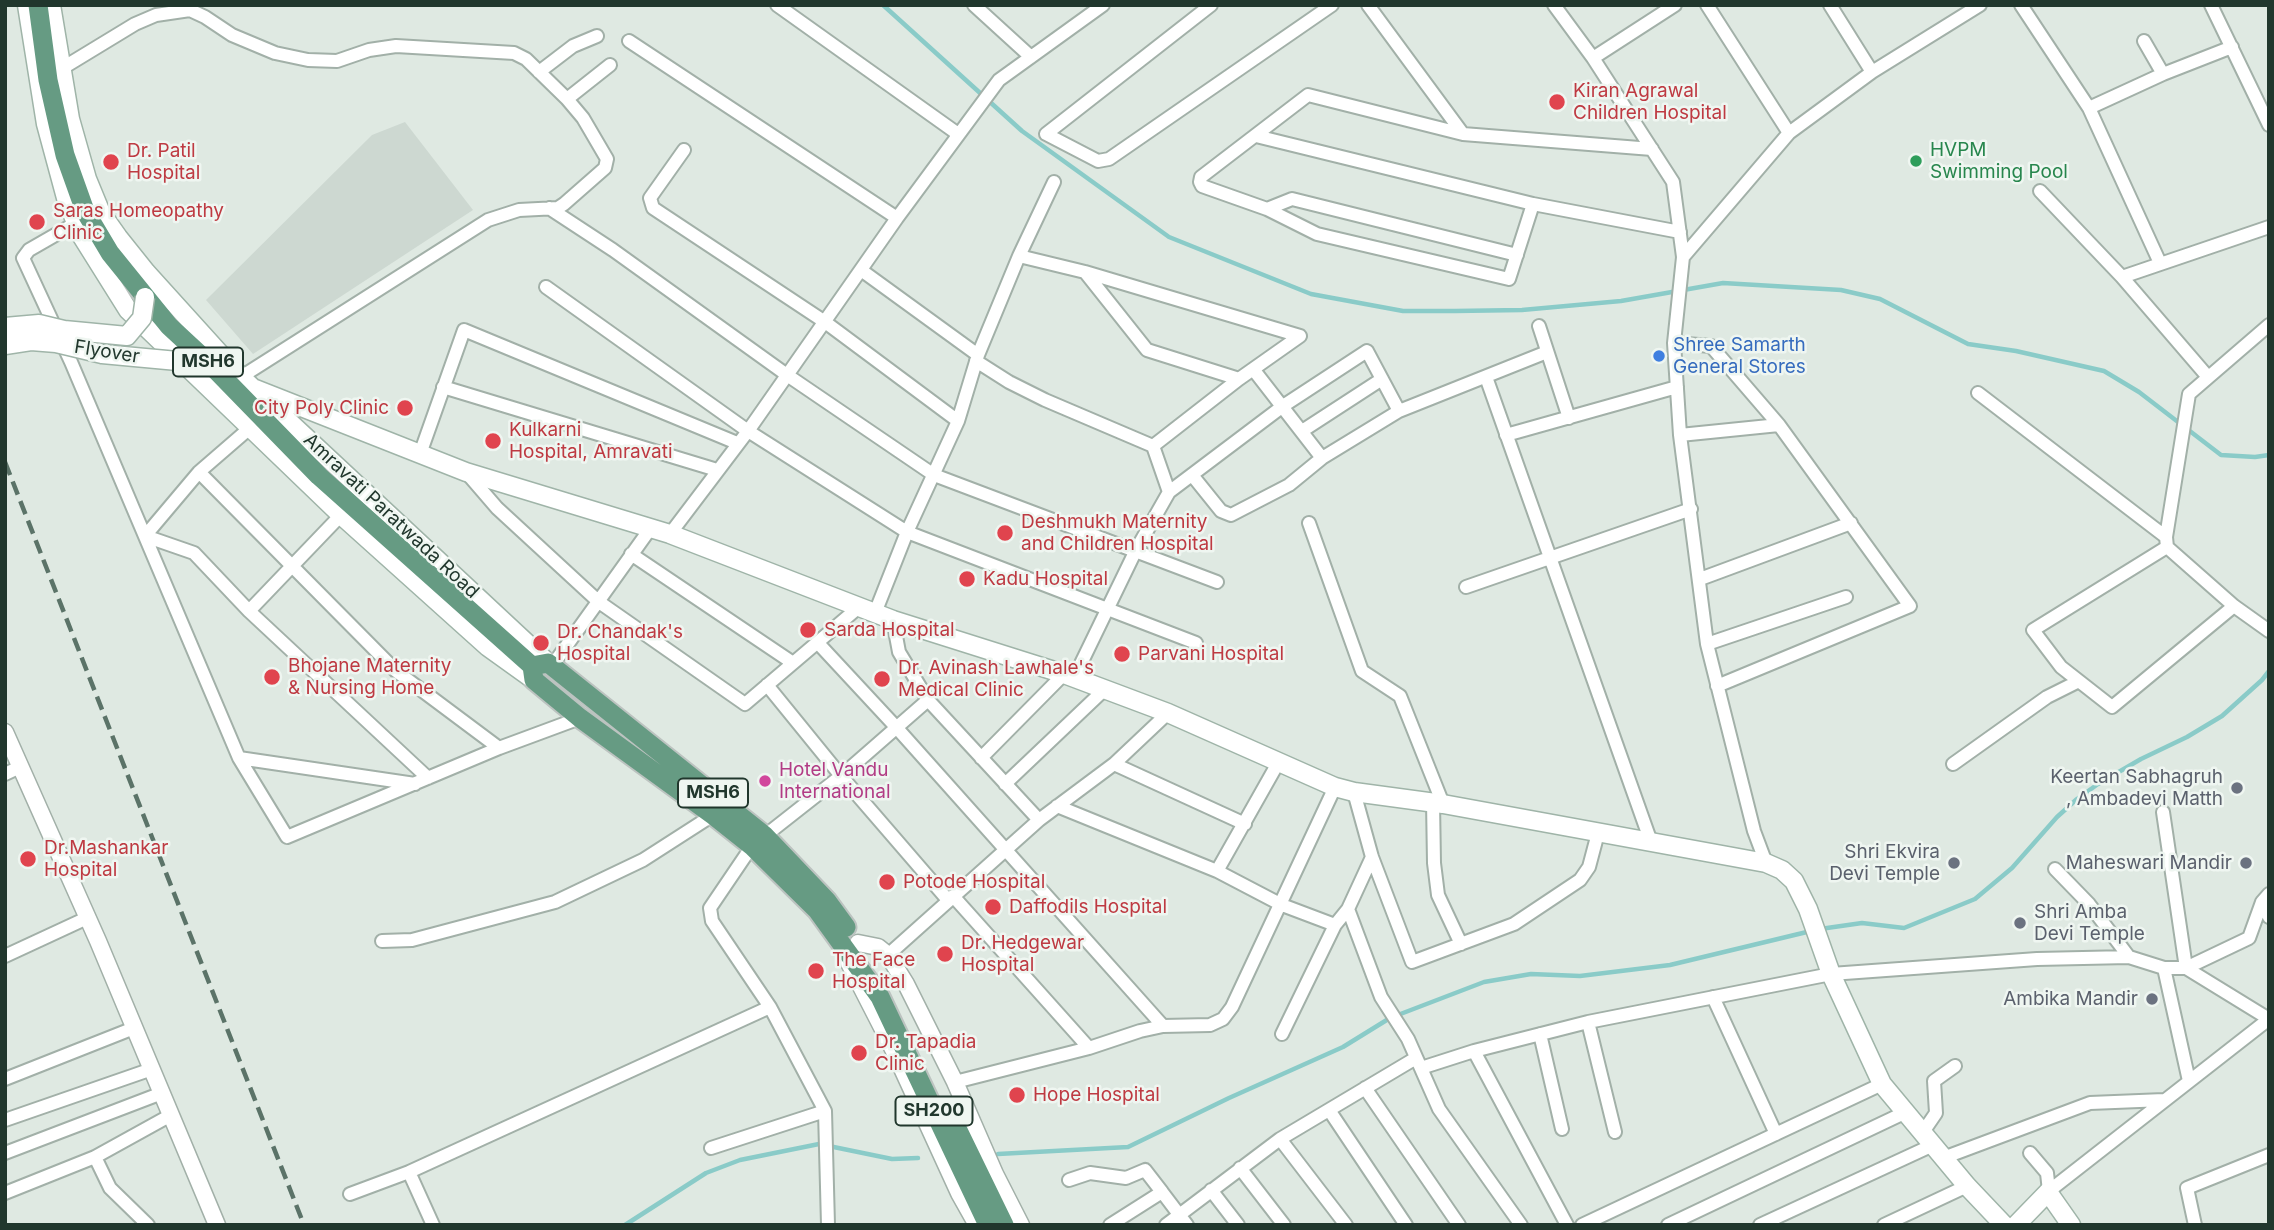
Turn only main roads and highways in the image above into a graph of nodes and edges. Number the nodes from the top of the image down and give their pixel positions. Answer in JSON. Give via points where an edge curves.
{"nodes":[{"id":1,"x":27,"y":5,"type":"edge"},
{"id":2,"x":38,"y":5,"type":"edge"},
{"id":3,"x":51,"y":5,"type":"edge"},
{"id":4,"x":145,"y":298,"type":"junction"},
{"id":5,"x":5,"y":327,"type":"edge"},
{"id":6,"x":5,"y":345,"type":"edge"},
{"id":7,"x":210,"y":364,"type":"junction"},
{"id":8,"x":247,"y":383,"type":"junction"},
{"id":9,"x":542,"y":669,"type":"junction"},
{"id":10,"x":759,"y":841,"type":"junction"},
{"id":11,"x":885,"y":995,"type":"junction"},
{"id":12,"x":988,"y":1225,"type":"edge"},
{"id":13,"x":1004,"y":1225,"type":"edge"},
{"id":14,"x":2004,"y":1225,"type":"edge"},
{"id":15,"x":2016,"y":1225,"type":"edge"},
{"id":16,"x":2071,"y":1225,"type":"edge"}],
"edges":[{"from":1,"to":9,"type":"main road","number":"MSH6","via":[[46,124],[66,198],[128,310],[341,515],[488,647]]},
{"from":2,"to":4,"type":"main road","name":"Amravati Paratwada Road","number":"MSH6","via":[[48,80],[72,180],[110,253]]},
{"from":3,"to":8,"type":"main road","name":"Amravati Paratwada Road","number":"MSH6","via":[[70,119],[102,213],[146,272]]},
{"from":4,"to":5,"type":"main road","name":"Flyover","bridge":true,"via":[[142,318],[127,336],[39,324]]},
{"from":4,"to":7,"type":"main road","name":"Amravati Paratwada Road","number":"MSH6"},
{"from":6,"to":7,"type":"main road","name":"Flyover","bridge":true,"via":[[56,343],[102,354]]},
{"from":7,"to":9,"type":"main road","name":"Amravati Paratwada Road","number":"MSH6","via":[[319,476]]},
{"from":8,"to":9,"type":"main road","name":"Amravati Paratwada Road","number":"MSH6"},
{"from":8,"to":14,"type":"main road","via":[[466,472],[670,534],[893,620],[1105,689],[1353,792],[1438,803],[1766,863],[1782,870],[1794,881],[1808,909],[1831,974],[1882,1084]]},
{"from":9,"to":10,"type":"main road","name":"Amravati Paratwada Road","number":"MSH6"},
{"from":9,"to":10,"type":"main road","name":"Amravati Paratwada Road","number":"MSH6","via":[[580,718],[713,814]]},
{"from":10,"to":11,"type":"main road","name":"Amravati Paratwada Road","number":"MSH6","via":[[853,947]]},
{"from":11,"to":12,"type":"main road","number":"SH200"},
{"from":11,"to":13,"type":"main road","number":"MSH6"},
{"from":15,"to":16,"type":"main road","via":[[2049,1191]]}]}
